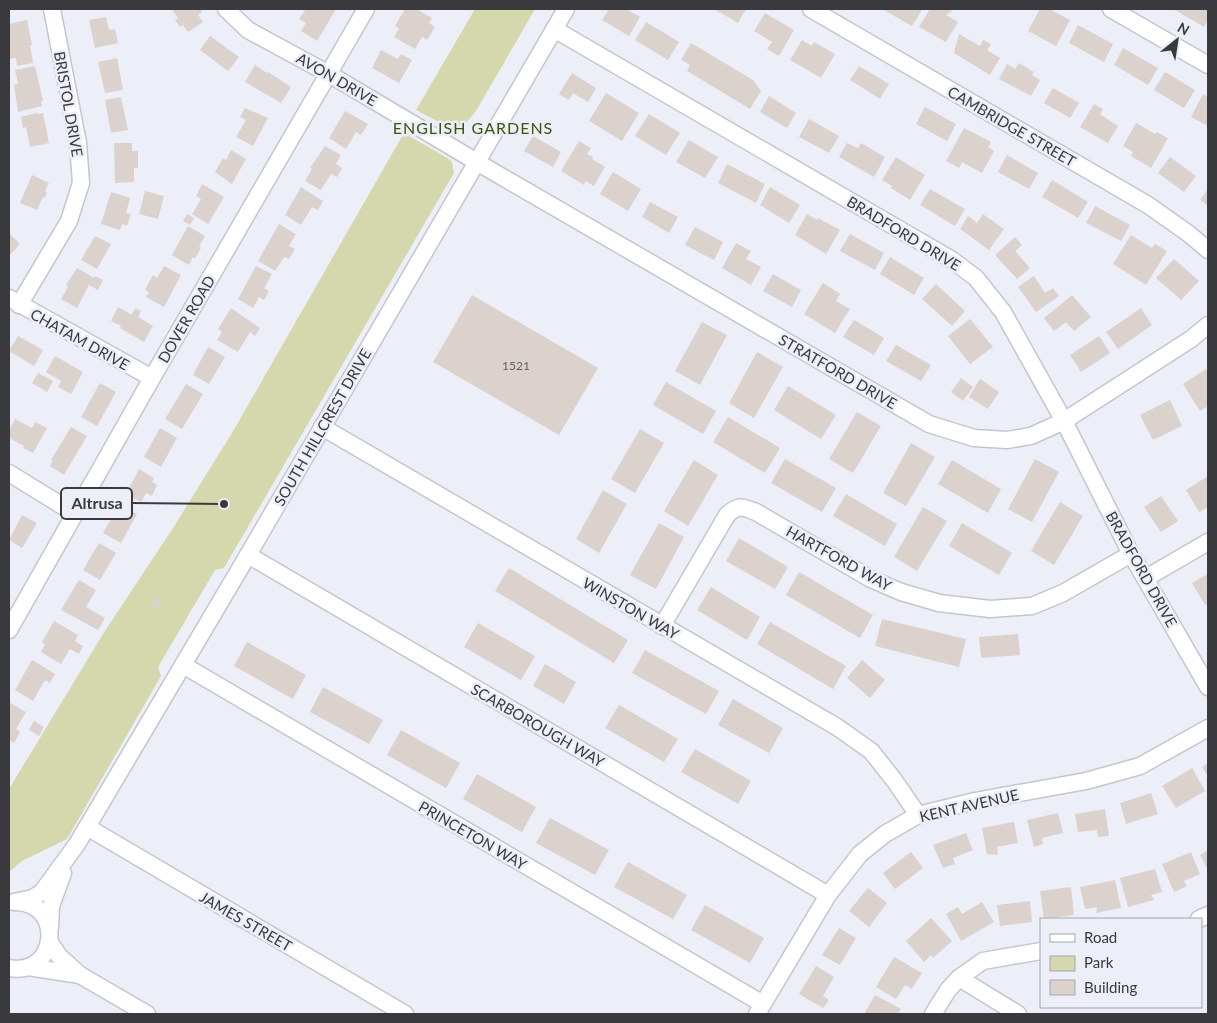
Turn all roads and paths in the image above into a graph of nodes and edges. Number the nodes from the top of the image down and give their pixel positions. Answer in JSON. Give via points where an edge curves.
{"nodes":[{"id":1,"x":52,"y":9,"type":"edge"},
{"id":2,"x":226,"y":9,"type":"edge"},
{"id":3,"x":366,"y":9,"type":"edge"},
{"id":4,"x":566,"y":9,"type":"edge"},
{"id":5,"x":811,"y":9,"type":"edge"},
{"id":6,"x":1111,"y":9,"type":"edge"},
{"id":7,"x":554,"y":29,"type":"junction"},
{"id":8,"x":1208,"y":65,"type":"edge"},
{"id":9,"x":329,"y":74,"type":"junction"},
{"id":10,"x":476,"y":162,"type":"junction"},
{"id":11,"x":1208,"y":250,"type":"edge"},
{"id":12,"x":14,"y":301,"type":"edge"},
{"id":13,"x":1208,"y":325,"type":"edge"},
{"id":14,"x":152,"y":378,"type":"junction"},
{"id":15,"x":1064,"y":421,"type":"junction"},
{"id":16,"x":322,"y":427,"type":"junction"},
{"id":17,"x":9,"y":473,"type":"edge"},
{"id":18,"x":74,"y":513,"type":"junction"},
{"id":19,"x":1208,"y":542,"type":"edge"},
{"id":20,"x":1131,"y":554,"type":"junction"},
{"id":21,"x":248,"y":555,"type":"junction"},
{"id":22,"x":1146,"y":578,"type":"junction"},
{"id":23,"x":662,"y":626,"type":"junction"},
{"id":24,"x":9,"y":630,"type":"edge"},
{"id":25,"x":183,"y":665,"type":"junction"},
{"id":26,"x":1208,"y":687,"type":"edge"},
{"id":27,"x":1208,"y":728,"type":"edge"},
{"id":28,"x":918,"y":815,"type":"junction"},
{"id":29,"x":86,"y":827,"type":"junction"},
{"id":30,"x":77,"y":844,"type":"junction"},
{"id":31,"x":828,"y":895,"type":"junction"},
{"id":32,"x":12,"y":902,"type":"edge"},
{"id":33,"x":50,"y":936,"type":"junction"},
{"id":34,"x":1040,"y":951,"type":"edge"},
{"id":35,"x":16,"y":970,"type":"edge"},
{"id":36,"x":80,"y":975,"type":"junction"},
{"id":37,"x":959,"y":978,"type":"junction"},
{"id":38,"x":760,"y":1009,"type":"edge"},
{"id":39,"x":147,"y":1014,"type":"edge"},
{"id":40,"x":405,"y":1014,"type":"edge"},
{"id":41,"x":933,"y":1014,"type":"edge"},
{"id":42,"x":1018,"y":1014,"type":"edge"}],
"edges":[{"from":1,"to":12,"type":"street","name":"BRISTOL DRIVE","via":[[78,143],[81,183],[69,221]]},
{"from":2,"to":9,"type":"street","name":"AVON DRIVE","via":[[248,30]]},
{"from":3,"to":9,"type":"street","name":"DOVER ROAD"},
{"from":4,"to":7,"type":"street","name":"SOUTH HILLCREST DRIVE"},
{"from":5,"to":11,"type":"street","name":"CAMBRIDGE STREET","via":[[1148,205]]},
{"from":6,"to":8,"type":"street"},
{"from":7,"to":10,"type":"street","name":"SOUTH HILLCREST DRIVE"},
{"from":7,"to":15,"type":"street","name":"BRADFORD DRIVE","via":[[952,260],[976,278],[1003,312]]},
{"from":9,"to":10,"type":"street","name":"AVON DRIVE"},
{"from":9,"to":14,"type":"street","name":"DOVER ROAD"},
{"from":10,"to":15,"type":"street","name":"STRATFORD DRIVE","via":[[929,424],[974,438],[1007,440],[1030,436]]},
{"from":10,"to":16,"type":"street","name":"SOUTH HILLCREST DRIVE"},
{"from":12,"to":14,"type":"street","name":"CHATAM DRIVE"},
{"from":13,"to":15,"type":"street","name":"STRATFORD DRIVE"},
{"from":14,"to":18,"type":"street","name":"DOVER ROAD"},
{"from":15,"to":20,"type":"street","name":"BRADFORD DRIVE"},
{"from":16,"to":21,"type":"street","name":"SOUTH HILLCREST DRIVE"},
{"from":16,"to":23,"type":"street","name":"WINSTON WAY"},
{"from":17,"to":18,"type":"street"},
{"from":18,"to":24,"type":"street","name":"DOVER ROAD"},
{"from":19,"to":22,"type":"street"},
{"from":20,"to":22,"type":"street","name":"BRADFORD DRIVE"},
{"from":20,"to":23,"type":"street","name":"HARTFORD WAY","via":[[1063,593],[1032,606],[990,609],[939,603],[900,592],[756,512],[735,508],[727,515]]},
{"from":21,"to":25,"type":"street","name":"SOUTH HILLCREST DRIVE"},
{"from":21,"to":31,"type":"street","name":"SCARBOROUGH WAY"},
{"from":22,"to":26,"type":"street","name":"BRADFORD DRIVE"},
{"from":23,"to":28,"type":"street","name":"WINSTON WAY","via":[[871,751]]},
{"from":25,"to":29,"type":"street","name":"SOUTH HILLCREST DRIVE"},
{"from":25,"to":38,"type":"street","name":"PRINCETON WAY"},
{"from":27,"to":28,"type":"street","name":"KENT AVENUE","via":[[1140,766],[1086,781]]},
{"from":28,"to":31,"type":"street","name":"KENT AVENUE","via":[[885,834],[860,854]]},
{"from":29,"to":30,"type":"street","name":"SOUTH HILLCREST DRIVE"},
{"from":29,"to":40,"type":"street","name":"JAMES STREET"},
{"from":30,"to":32,"type":"street","name":"SOUTH HILLCREST DRIVE","via":[[42,892],[33,898]]},
{"from":30,"to":33,"type":"street","name":"SOUTH HILLCREST DRIVE","via":[[58,885],[50,914]]},
{"from":31,"to":38,"type":"street","name":"KENT AVENUE"},
{"from":32,"to":33,"type":"street","via":[[38,910],[46,919]]},
{"from":33,"to":35,"type":"street","via":[[38,961]]},
{"from":33,"to":36,"type":"street","via":[[59,956]]},
{"from":34,"to":37,"type":"street","via":[[983,961]]},
{"from":35,"to":36,"type":"street"},
{"from":36,"to":39,"type":"street"},
{"from":37,"to":41,"type":"street"},
{"from":37,"to":42,"type":"street"}]}
